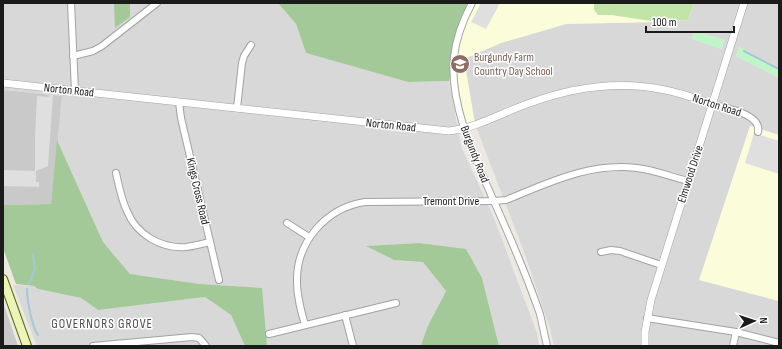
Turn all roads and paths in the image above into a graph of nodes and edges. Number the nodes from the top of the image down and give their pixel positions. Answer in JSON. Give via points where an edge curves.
{"nodes":[{"id":1,"x":70,"y":3,"type":"edge"},
{"id":2,"x":157,"y":3,"type":"edge"},
{"id":3,"x":472,"y":3,"type":"edge"},
{"id":4,"x":744,"y":3,"type":"edge"},
{"id":5,"x":251,"y":45,"type":"dead end"},
{"id":6,"x":73,"y":56,"type":"junction"},
{"id":7,"x":3,"y":83,"type":"edge"},
{"id":8,"x":75,"y":91,"type":"junction"},
{"id":9,"x":179,"y":102,"type":"junction"},
{"id":10,"x":712,"y":104,"type":"junction"},
{"id":11,"x":238,"y":108,"type":"junction"},
{"id":12,"x":464,"y":127,"type":"junction"},
{"id":13,"x":758,"y":132,"type":"dead end"},
{"id":14,"x":116,"y":173,"type":"dead end"},
{"id":15,"x":688,"y":181,"type":"junction"},
{"id":16,"x":494,"y":201,"type":"junction"},
{"id":17,"x":286,"y":223,"type":"dead end"},
{"id":18,"x":309,"y":237,"type":"junction"},
{"id":19,"x":210,"y":242,"type":"junction"},
{"id":20,"x":601,"y":252,"type":"dead end"},
{"id":21,"x":661,"y":265,"type":"junction"},
{"id":22,"x":3,"y":279,"type":"edge"},
{"id":23,"x":219,"y":280,"type":"dead end"},
{"id":24,"x":396,"y":303,"type":"dead end"},
{"id":25,"x":345,"y":315,"type":"junction"},
{"id":26,"x":647,"y":318,"type":"junction"},
{"id":27,"x":305,"y":325,"type":"junction"},
{"id":28,"x":736,"y":332,"type":"junction"},
{"id":29,"x":269,"y":334,"type":"dead end"},
{"id":30,"x":779,"y":343,"type":"edge"},
{"id":31,"x":117,"y":344,"type":"edge"},
{"id":32,"x":27,"y":346,"type":"edge"},
{"id":33,"x":93,"y":346,"type":"edge"},
{"id":34,"x":206,"y":346,"type":"edge"},
{"id":35,"x":353,"y":346,"type":"edge"},
{"id":36,"x":547,"y":346,"type":"edge"},
{"id":37,"x":645,"y":346,"type":"edge"},
{"id":38,"x":733,"y":346,"type":"edge"}],
"edges":[{"from":1,"to":6,"type":"street"},
{"from":2,"to":6,"type":"street","via":[[102,46],[87,54]]},
{"from":3,"to":12,"type":"street","name":"Burgundy Road","via":[[460,31],[454,58],[455,90]]},
{"from":4,"to":10,"type":"street","name":"Elmwood Drive"},
{"from":5,"to":11,"type":"street","via":[[242,63]]},
{"from":6,"to":8,"type":"street"},
{"from":7,"to":8,"type":"street","name":"Norton Road"},
{"from":8,"to":9,"type":"street","name":"Norton Road"},
{"from":9,"to":11,"type":"street","name":"Norton Road"},
{"from":9,"to":19,"type":"street","name":"Kings Cross Road"},
{"from":10,"to":12,"type":"street","name":"Norton Road","via":[[653,88],[598,86],[546,97]]},
{"from":10,"to":13,"type":"street","name":"Norton Road","via":[[752,117],[759,128]]},
{"from":10,"to":15,"type":"street","name":"Elmwood Drive"},
{"from":11,"to":12,"type":"street","name":"Norton Road","via":[[443,131]]},
{"from":12,"to":16,"type":"street","name":"Burgundy Road"},
{"from":14,"to":19,"type":"street","via":[[127,213],[134,225],[145,234],[158,242],[174,246],[188,247]]},
{"from":15,"to":16,"type":"street","name":"Tremont Drive","via":[[638,168],[603,168],[572,174],[506,200]]},
{"from":15,"to":21,"type":"street","name":"Elmwood Drive"},
{"from":16,"to":18,"type":"street","name":"Tremont Drive","via":[[359,202],[331,216]]},
{"from":16,"to":36,"type":"street","name":"Burgundy Road","via":[[532,292]]},
{"from":17,"to":18,"type":"street"},
{"from":18,"to":27,"type":"street","name":"Tremont Drive","via":[[297,273],[297,292]]},
{"from":19,"to":23,"type":"street","name":"Kings Cross Road"},
{"from":20,"to":21,"type":"street","via":[[620,251]]},
{"from":21,"to":26,"type":"street","name":"Elmwood Drive"},
{"from":22,"to":32,"type":"main road"},
{"from":24,"to":25,"type":"street"},
{"from":25,"to":27,"type":"street"},
{"from":25,"to":35,"type":"street"},
{"from":26,"to":28,"type":"street"},
{"from":26,"to":37,"type":"street","name":"Elmwood Drive"},
{"from":27,"to":29,"type":"street"},
{"from":28,"to":30,"type":"street"},
{"from":28,"to":38,"type":"street"},
{"from":31,"to":33,"type":"street"},
{"from":31,"to":34,"type":"street","via":[[199,338]]}]}
